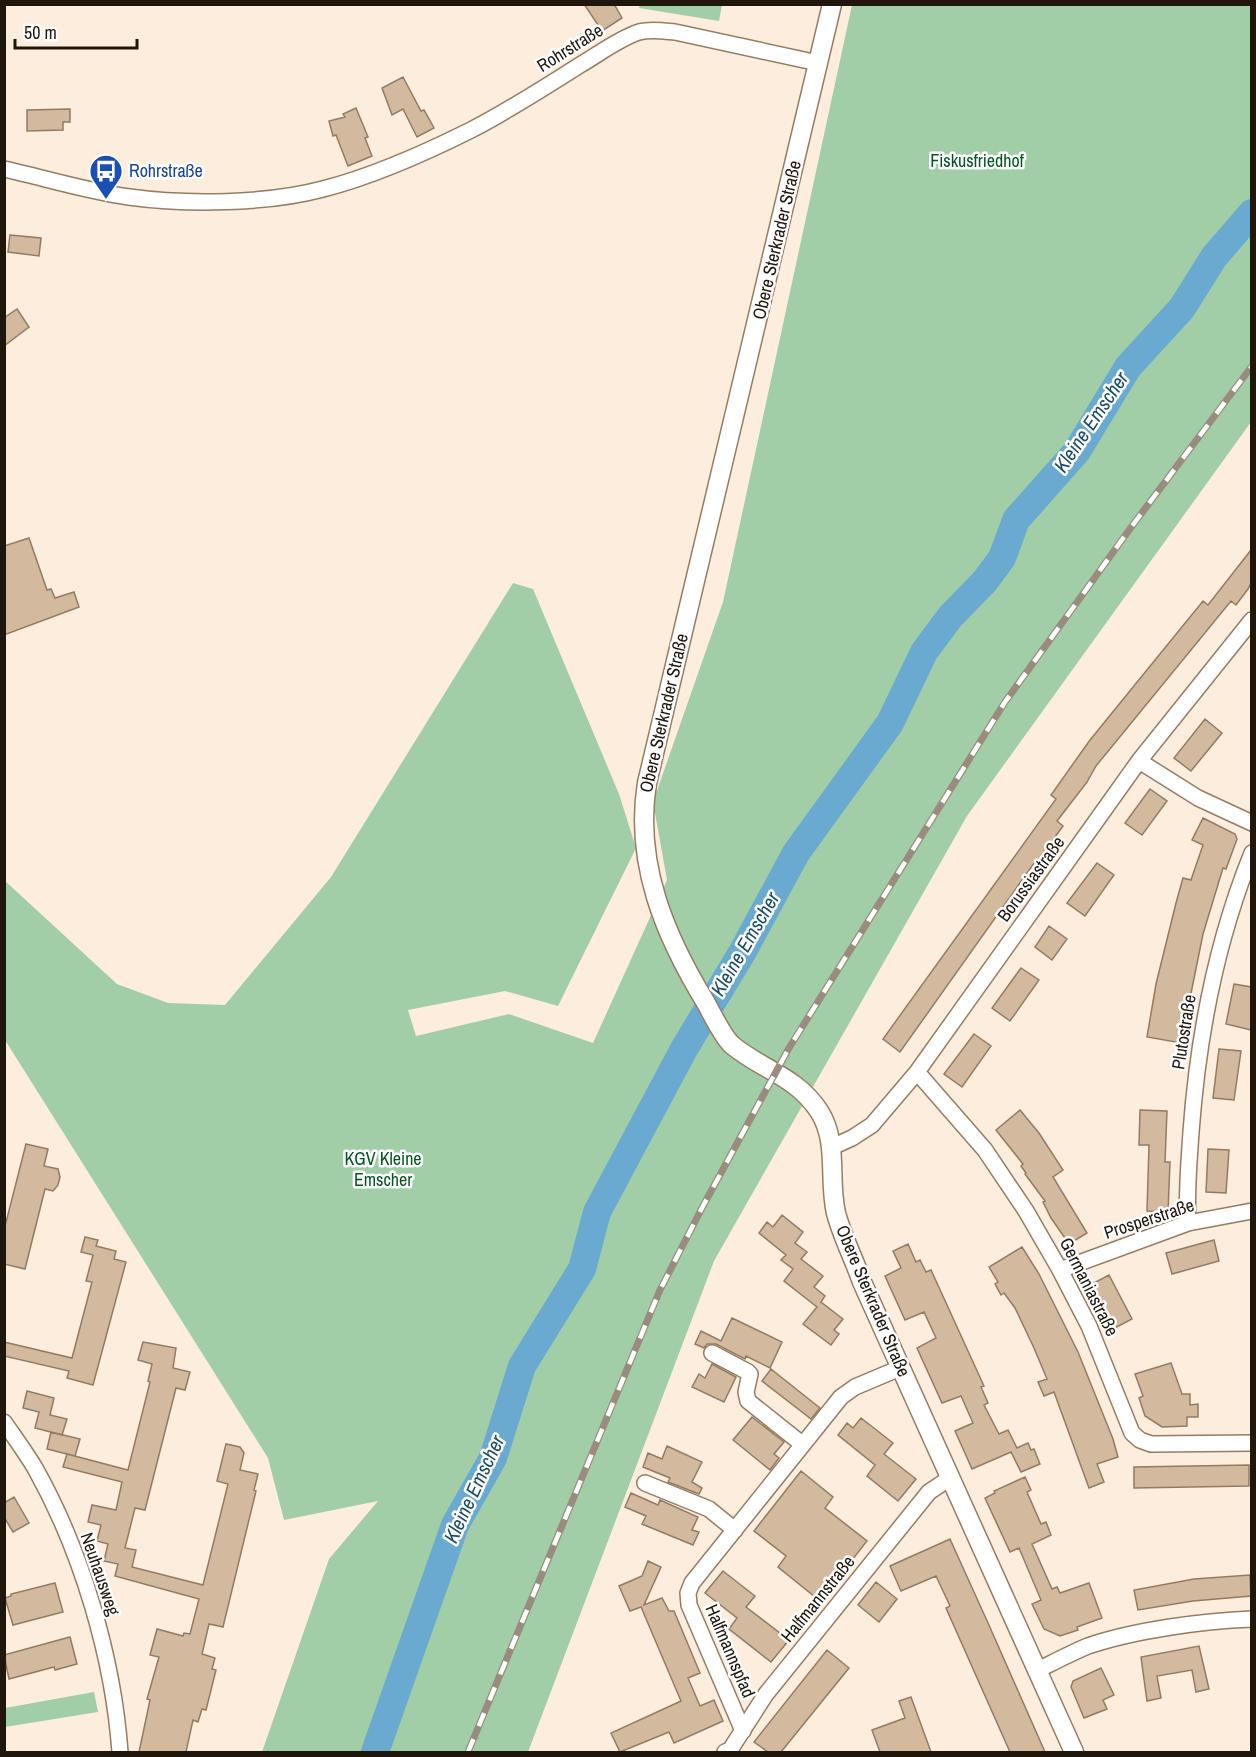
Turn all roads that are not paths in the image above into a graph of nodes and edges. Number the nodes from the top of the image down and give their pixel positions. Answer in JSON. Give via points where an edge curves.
{"nodes":[{"id":1,"x":832,"y":4,"type":"edge"},
{"id":2,"x":818,"y":63,"type":"junction"},
{"id":3,"x":4,"y":169,"type":"edge"},
{"id":4,"x":1251,"y":620,"type":"edge"},
{"id":5,"x":1139,"y":761,"type":"junction"},
{"id":6,"x":1251,"y":823,"type":"edge"},
{"id":7,"x":1251,"y":853,"type":"edge"},
{"id":8,"x":917,"y":1072,"type":"junction"},
{"id":9,"x":832,"y":1147,"type":"junction"},
{"id":10,"x":1251,"y":1212,"type":"edge"},
{"id":11,"x":1188,"y":1223,"type":"junction"},
{"id":12,"x":1060,"y":1270,"type":"junction"},
{"id":13,"x":712,"y":1353,"type":"dead end"},
{"id":14,"x":900,"y":1368,"type":"junction"},
{"id":15,"x":4,"y":1422,"type":"edge"},
{"id":16,"x":1251,"y":1443,"type":"edge"},
{"id":17,"x":802,"y":1444,"type":"junction"},
{"id":18,"x":950,"y":1478,"type":"junction"},
{"id":19,"x":645,"y":1483,"type":"dead end"},
{"id":20,"x":735,"y":1530,"type":"junction"},
{"id":21,"x":1251,"y":1619,"type":"edge"},
{"id":22,"x":1038,"y":1670,"type":"junction"},
{"id":23,"x":743,"y":1731,"type":"junction"},
{"id":24,"x":120,"y":1752,"type":"edge"},
{"id":25,"x":725,"y":1752,"type":"edge"},
{"id":26,"x":1074,"y":1752,"type":"edge"}],
"edges":[{"from":1,"to":2,"type":"street","name":"Obere Sterkrader Straße"},
{"from":2,"to":3,"type":"street","name":"Rohrstraße","via":[[675,32],[640,32],[469,131],[355,180],[280,196],[238,201],[128,197]]},
{"from":2,"to":9,"type":"street","name":"Obere Sterkrader Straße","via":[[643,806],[645,856],[657,905],[683,966],[731,1044],[797,1086],[820,1112]]},
{"from":4,"to":5,"type":"street","name":"Borussiastraße"},
{"from":5,"to":6,"type":"street","via":[[1198,798]]},
{"from":5,"to":8,"type":"street","name":"Borussiastraße"},
{"from":7,"to":11,"type":"street","name":"Plutostraße","via":[[1216,961],[1203,1034],[1192,1121]]},
{"from":8,"to":9,"type":"street","name":"Borussiastraße","via":[[872,1125]]},
{"from":8,"to":12,"type":"street","name":"Germaniastraße","via":[[985,1150]]},
{"from":9,"to":14,"type":"street","name":"Obere Sterkrader Straße","via":[[836,1213]]},
{"from":10,"to":11,"type":"street","name":"Prosperstraße"},
{"from":11,"to":12,"type":"street","name":"Prosperstraße"},
{"from":12,"to":16,"type":"street","name":"Germaniastraße","via":[[1089,1326],[1132,1432],[1140,1440],[1151,1444]]},
{"from":13,"to":17,"type":"street","via":[[748,1371],[748,1401]]},
{"from":14,"to":17,"type":"street","name":"Halfmannspfad","via":[[841,1397]]},
{"from":14,"to":18,"type":"street","name":"Obere Sterkrader Straße"},
{"from":15,"to":24,"type":"street","name":"Neuhausweg","via":[[35,1469],[69,1538],[90,1596],[118,1717]]},
{"from":17,"to":20,"type":"street","name":"Halfmannspfad"},
{"from":18,"to":22,"type":"street","name":"Obere Sterkrader Straße"},
{"from":18,"to":23,"type":"street","name":"Halfmannstraße","via":[[929,1492],[766,1694]]},
{"from":19,"to":20,"type":"street","via":[[709,1509]]},
{"from":20,"to":23,"type":"street","name":"Halfmannspfad","via":[[688,1593],[689,1605]]},
{"from":21,"to":22,"type":"street","via":[[1132,1635],[1088,1647]]},
{"from":22,"to":26,"type":"street","name":"Obere Sterkrader Straße"},
{"from":23,"to":25,"type":"street","name":"Halfmannstraße"}]}
